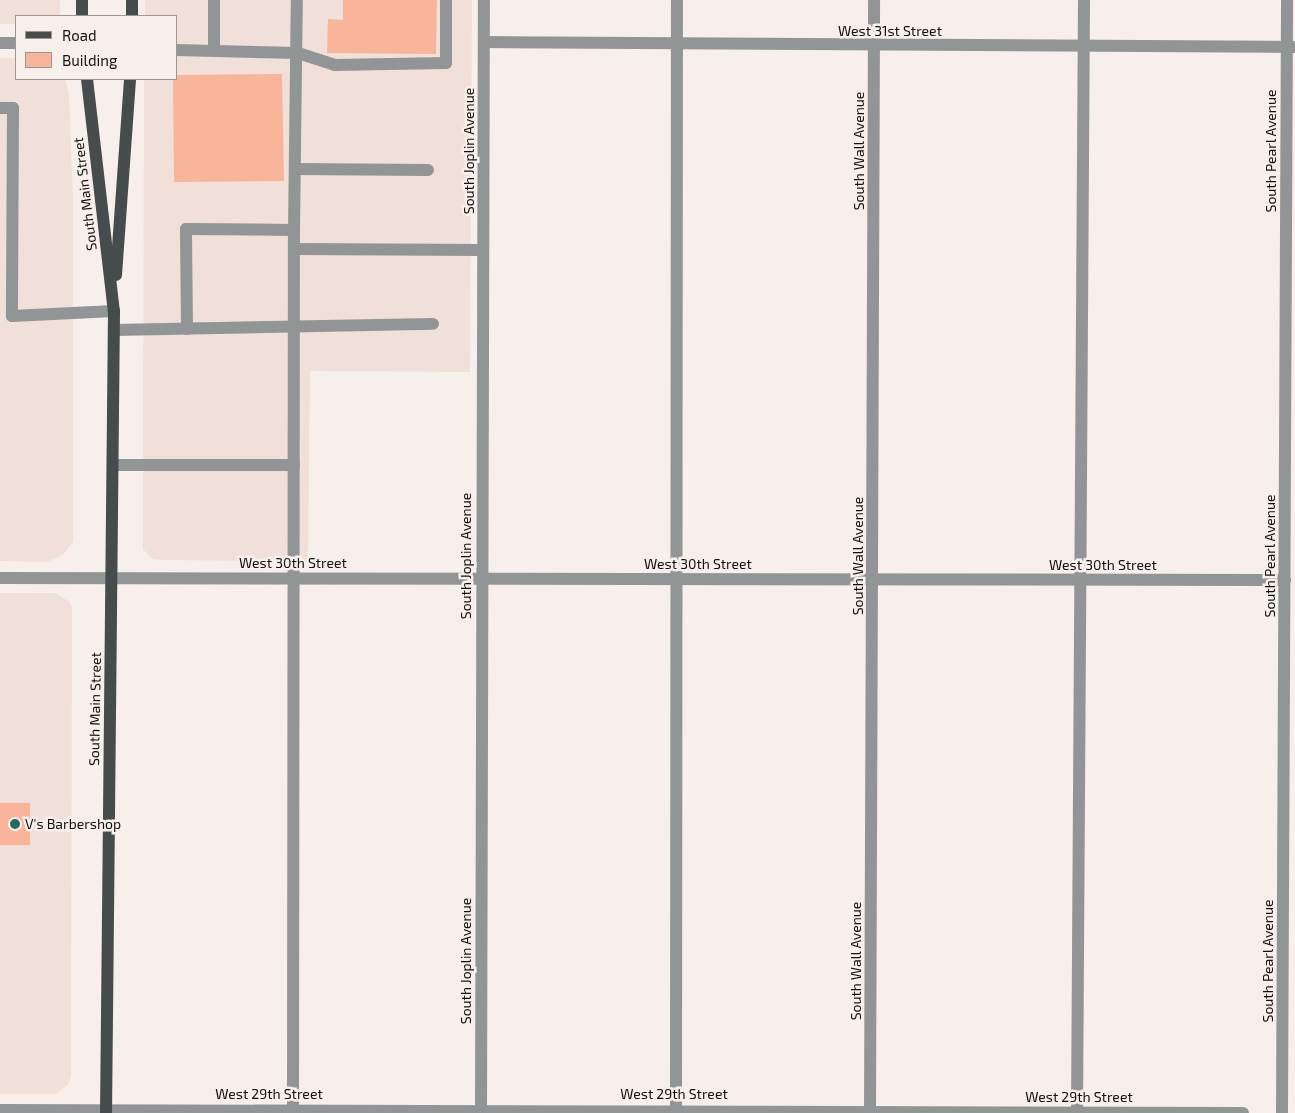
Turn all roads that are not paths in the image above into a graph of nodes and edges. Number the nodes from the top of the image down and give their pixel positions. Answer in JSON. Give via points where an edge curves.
{"nodes":[{"id":1,"x":82,"y":0,"type":"edge"},
{"id":2,"x":132,"y":0,"type":"edge"},
{"id":3,"x":214,"y":0,"type":"edge"},
{"id":4,"x":297,"y":0,"type":"edge"},
{"id":5,"x":446,"y":0,"type":"edge"},
{"id":6,"x":484,"y":0,"type":"edge"},
{"id":7,"x":677,"y":0,"type":"edge"},
{"id":8,"x":874,"y":0,"type":"edge"},
{"id":9,"x":1084,"y":0,"type":"edge"},
{"id":10,"x":1287,"y":0,"type":"edge"},
{"id":11,"x":82,"y":15,"type":"edge"},
{"id":12,"x":132,"y":15,"type":"edge"},
{"id":13,"x":0,"y":42,"type":"edge"},
{"id":14,"x":485,"y":42,"type":"junction"},
{"id":15,"x":15,"y":43,"type":"edge"},
{"id":16,"x":677,"y":44,"type":"junction"},
{"id":17,"x":874,"y":46,"type":"junction"},
{"id":18,"x":1083,"y":47,"type":"junction"},
{"id":19,"x":1291,"y":47,"type":"edge"},
{"id":20,"x":178,"y":50,"type":"edge"},
{"id":21,"x":214,"y":50,"type":"junction"},
{"id":22,"x":298,"y":53,"type":"junction"},
{"id":23,"x":87,"y":80,"type":"edge"},
{"id":24,"x":130,"y":80,"type":"edge"},
{"id":25,"x":0,"y":108,"type":"edge"},
{"id":26,"x":295,"y":169,"type":"junction"},
{"id":27,"x":428,"y":170,"type":"dead end"},
{"id":28,"x":294,"y":230,"type":"junction"},
{"id":29,"x":294,"y":249,"type":"junction"},
{"id":30,"x":483,"y":250,"type":"junction"},
{"id":31,"x":114,"y":308,"type":"junction"},
{"id":32,"x":295,"y":324,"type":"junction"},
{"id":33,"x":433,"y":324,"type":"dead end"},
{"id":34,"x":187,"y":329,"type":"junction"},
{"id":35,"x":114,"y":330,"type":"junction"},
{"id":36,"x":112,"y":465,"type":"junction"},
{"id":37,"x":294,"y":465,"type":"junction"},
{"id":38,"x":0,"y":578,"type":"edge"},
{"id":39,"x":111,"y":578,"type":"junction"},
{"id":40,"x":293,"y":578,"type":"junction"},
{"id":41,"x":481,"y":578,"type":"junction"},
{"id":42,"x":676,"y":579,"type":"junction"},
{"id":43,"x":872,"y":580,"type":"junction"},
{"id":44,"x":1079,"y":580,"type":"junction"},
{"id":45,"x":1285,"y":580,"type":"junction"},
{"id":46,"x":1289,"y":758,"type":"edge"},
{"id":47,"x":0,"y":1110,"type":"edge"},
{"id":48,"x":106,"y":1111,"type":"edge"},
{"id":49,"x":293,"y":1111,"type":"edge"},
{"id":50,"x":480,"y":1111,"type":"edge"},
{"id":51,"x":676,"y":1111,"type":"edge"},
{"id":52,"x":870,"y":1111,"type":"edge"},
{"id":53,"x":1077,"y":1112,"type":"edge"},
{"id":54,"x":1243,"y":1113,"type":"edge"},
{"id":55,"x":1282,"y":1113,"type":"edge"}],
"edges":[{"from":1,"to":11,"type":"main road"},
{"from":2,"to":12,"type":"main road"},
{"from":3,"to":21,"type":"street"},
{"from":4,"to":22,"type":"street"},
{"from":5,"to":22,"type":"street","via":[[446,63],[336,64]]},
{"from":6,"to":14,"type":"street","name":"South Joplin Avenue"},
{"from":7,"to":16,"type":"street"},
{"from":8,"to":17,"type":"street","name":"South Wall Avenue"},
{"from":9,"to":18,"type":"street"},
{"from":10,"to":19,"type":"street","name":"South Pearl Avenue"},
{"from":13,"to":15,"type":"street"},
{"from":14,"to":16,"type":"street","name":"West 31st Street"},
{"from":14,"to":30,"type":"street","name":"South Joplin Avenue"},
{"from":16,"to":17,"type":"street","name":"West 31st Street"},
{"from":16,"to":42,"type":"street"},
{"from":17,"to":18,"type":"street","name":"West 31st Street"},
{"from":17,"to":43,"type":"street","name":"South Wall Avenue"},
{"from":18,"to":19,"type":"street","name":"West 31st Street"},
{"from":18,"to":44,"type":"street"},
{"from":19,"to":45,"type":"street","name":"South Pearl Avenue"},
{"from":20,"to":21,"type":"street"},
{"from":21,"to":22,"type":"street"},
{"from":22,"to":26,"type":"street"},
{"from":23,"to":31,"type":"main road","name":"South Main Street"},
{"from":24,"to":31,"type":"main road","name":"South Main Street"},
{"from":25,"to":31,"type":"street","via":[[13,108],[12,316]]},
{"from":26,"to":27,"type":"street"},
{"from":26,"to":28,"type":"street"},
{"from":28,"to":29,"type":"street"},
{"from":28,"to":34,"type":"street","via":[[186,229]]},
{"from":29,"to":30,"type":"street"},
{"from":29,"to":32,"type":"street"},
{"from":30,"to":41,"type":"street","name":"South Joplin Avenue"},
{"from":31,"to":35,"type":"main road","name":"South Main Street"},
{"from":32,"to":33,"type":"street"},
{"from":32,"to":34,"type":"street"},
{"from":32,"to":37,"type":"street"},
{"from":34,"to":35,"type":"street"},
{"from":35,"to":36,"type":"main road","name":"South Main Street"},
{"from":36,"to":37,"type":"street"},
{"from":36,"to":39,"type":"main road","name":"South Main Street"},
{"from":37,"to":40,"type":"street"},
{"from":38,"to":39,"type":"street","name":"West 30th Street"},
{"from":39,"to":40,"type":"street","name":"West 30th Street"},
{"from":39,"to":48,"type":"main road","name":"South Main Street"},
{"from":40,"to":41,"type":"street","name":"West 30th Street"},
{"from":40,"to":49,"type":"street"},
{"from":41,"to":42,"type":"street","name":"West 30th Street"},
{"from":41,"to":50,"type":"street","name":"South Joplin Avenue"},
{"from":42,"to":43,"type":"street","name":"West 30th Street"},
{"from":42,"to":51,"type":"street"},
{"from":43,"to":44,"type":"street","name":"West 30th Street"},
{"from":43,"to":52,"type":"street","name":"South Wall Avenue"},
{"from":44,"to":45,"type":"street","name":"West 30th Street"},
{"from":44,"to":53,"type":"street"},
{"from":45,"to":46,"type":"street","name":"South Pearl Avenue"},
{"from":46,"to":55,"type":"street","name":"South Pearl Avenue"},
{"from":47,"to":48,"type":"street","name":"West 29th Street"},
{"from":48,"to":49,"type":"street","name":"West 29th Street"},
{"from":49,"to":50,"type":"street","name":"West 29th Street"},
{"from":50,"to":51,"type":"street","name":"West 29th Street"},
{"from":51,"to":52,"type":"street","name":"West 29th Street"},
{"from":52,"to":53,"type":"street","name":"West 29th Street"},
{"from":53,"to":54,"type":"street","name":"West 29th Street"}]}
